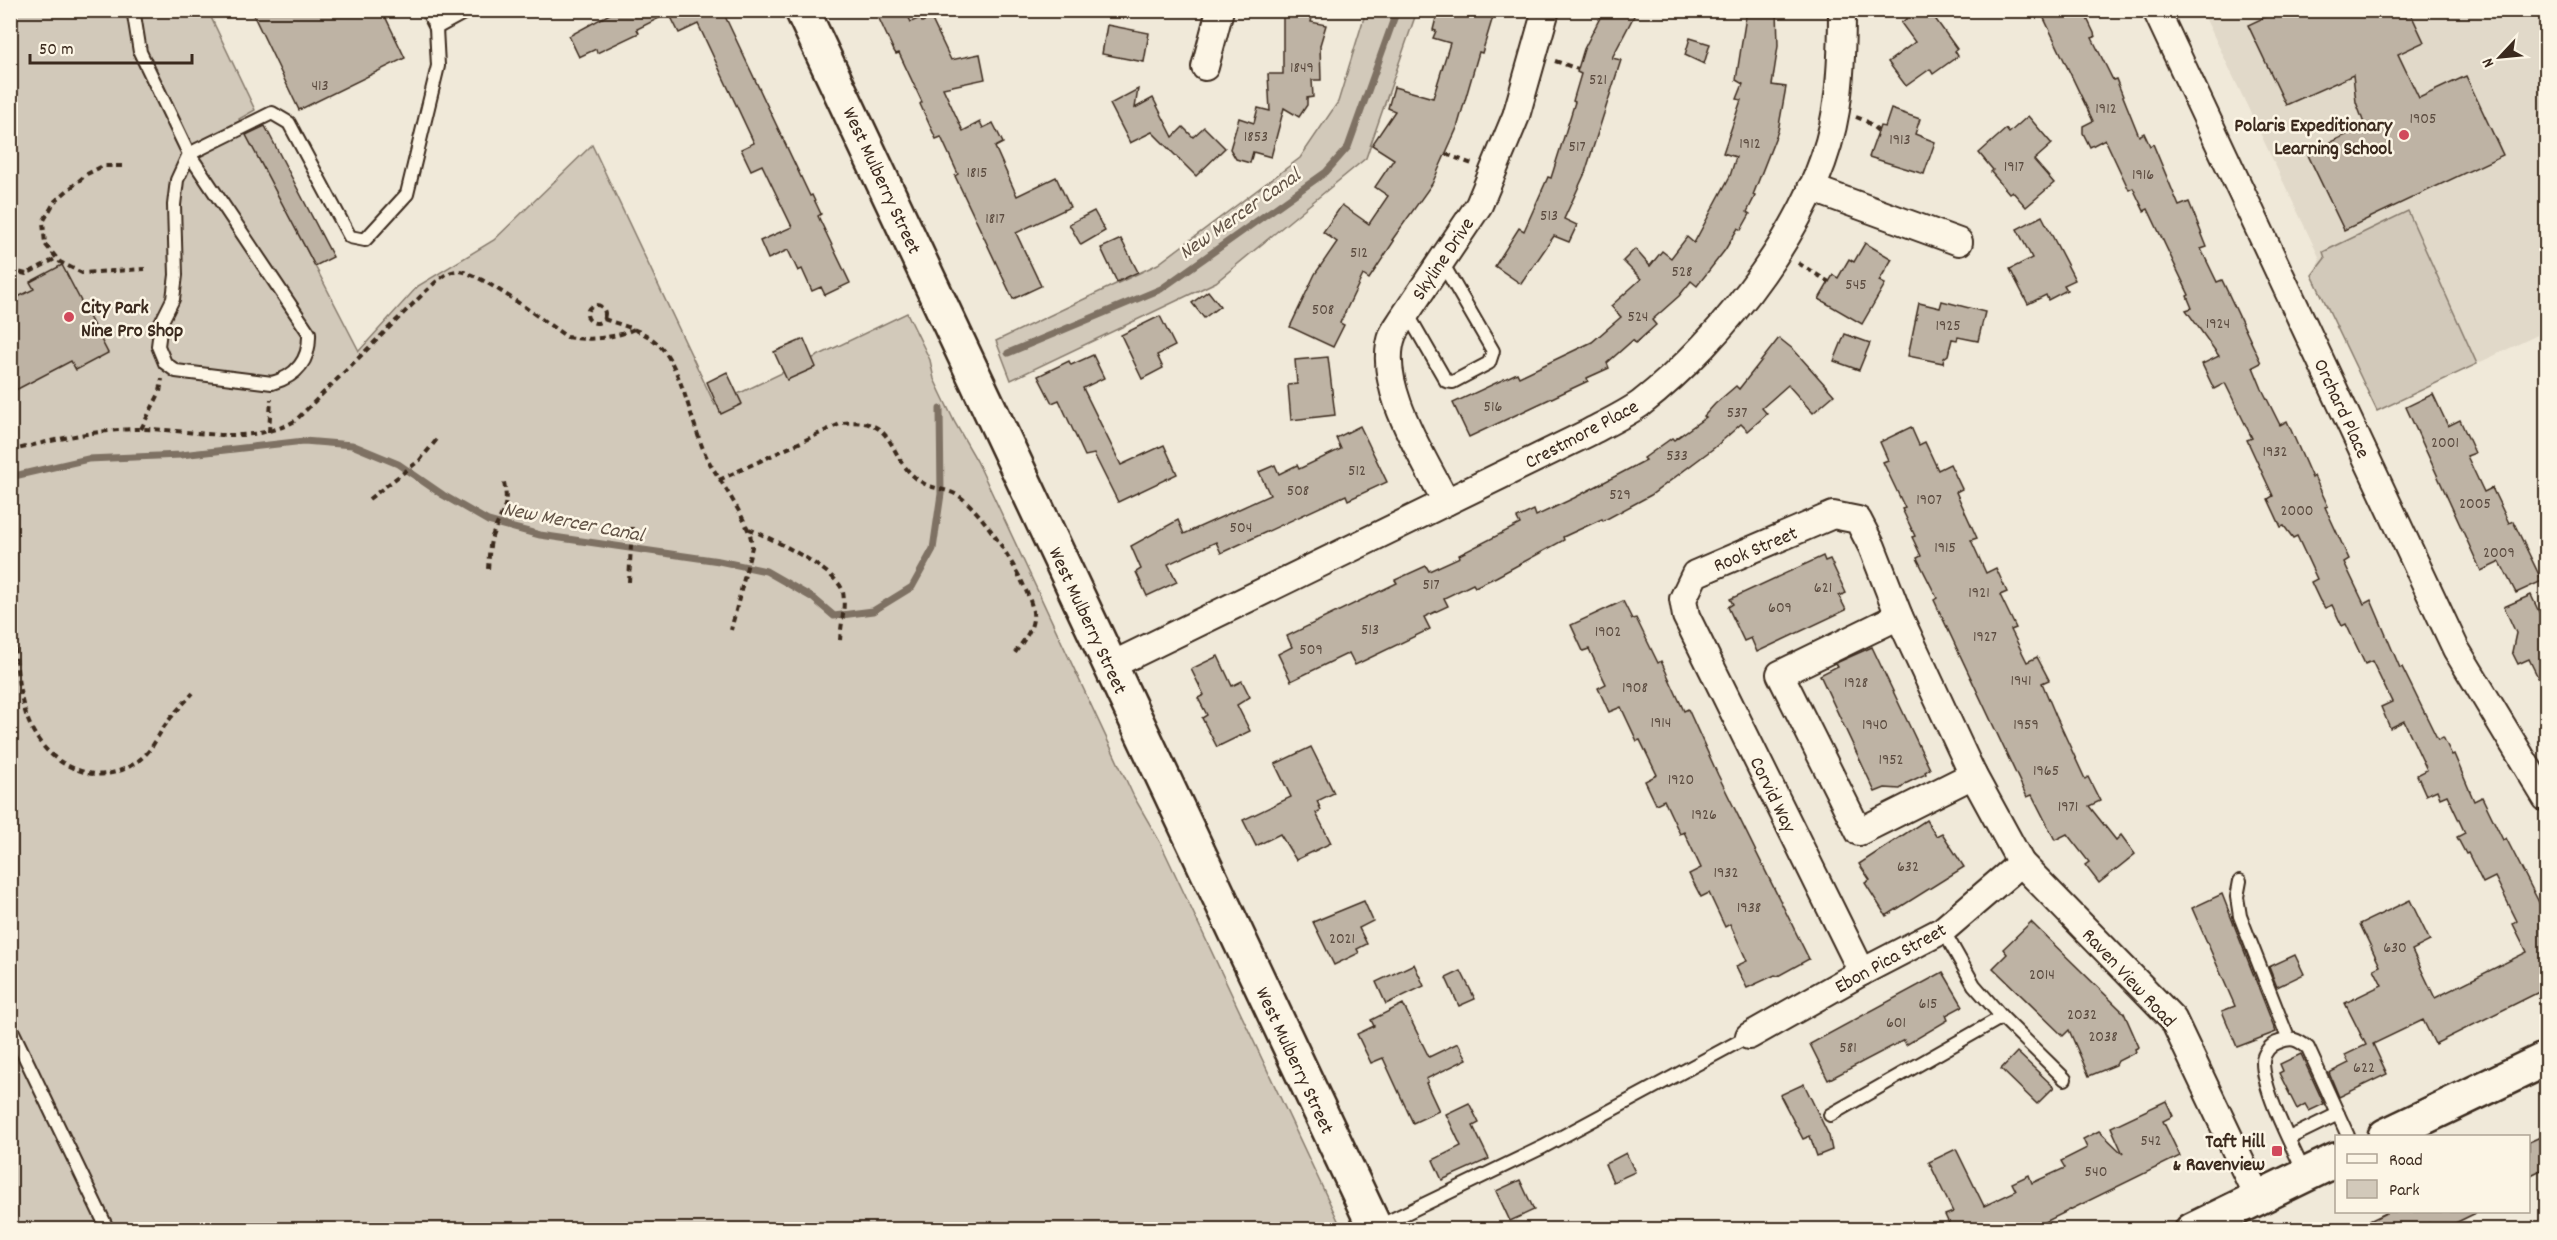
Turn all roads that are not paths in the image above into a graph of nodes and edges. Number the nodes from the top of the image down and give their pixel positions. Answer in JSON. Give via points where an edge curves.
{"nodes":[{"id":1,"x":136,"y":10,"type":"edge"},
{"id":2,"x":427,"y":10,"type":"edge"},
{"id":3,"x":469,"y":10,"type":"edge"},
{"id":4,"x":802,"y":10,"type":"edge"},
{"id":5,"x":1220,"y":10,"type":"edge"},
{"id":6,"x":1546,"y":10,"type":"edge"},
{"id":7,"x":1842,"y":10,"type":"edge"},
{"id":8,"x":2156,"y":10,"type":"edge"},
{"id":9,"x":436,"y":28,"type":"junction"},
{"id":10,"x":1205,"y":67,"type":"dead end"},
{"id":11,"x":189,"y":154,"type":"junction"},
{"id":12,"x":1811,"y":188,"type":"junction"},
{"id":13,"x":1959,"y":242,"type":"dead end"},
{"id":14,"x":1441,"y":261,"type":"junction"},
{"id":15,"x":1406,"y":312,"type":"junction"},
{"id":16,"x":1446,"y":502,"type":"junction"},
{"id":17,"x":1858,"y":520,"type":"joint"},
{"id":18,"x":1686,"y":616,"type":"joint"},
{"id":19,"x":1899,"y":616,"type":"junction"},
{"id":20,"x":1110,"y":666,"type":"junction"},
{"id":21,"x":1974,"y":775,"type":"junction"},
{"id":22,"x":2547,"y":798,"type":"edge"},
{"id":23,"x":2021,"y":863,"type":"junction"},
{"id":24,"x":2240,"y":881,"type":"dead end"},
{"id":25,"x":1943,"y":930,"type":"junction"},
{"id":26,"x":1862,"y":972,"type":"junction"},
{"id":27,"x":2002,"y":1017,"type":"junction"},
{"id":28,"x":10,"y":1026,"type":"edge"},
{"id":29,"x":1749,"y":1036,"type":"joint"},
{"id":30,"x":2288,"y":1038,"type":"junction"},
{"id":31,"x":2547,"y":1059,"type":"edge"},
{"id":32,"x":2066,"y":1079,"type":"dead end"},
{"id":33,"x":2338,"y":1114,"type":"junction"},
{"id":34,"x":1830,"y":1115,"type":"dead end"},
{"id":35,"x":2347,"y":1135,"type":"edge"},
{"id":36,"x":2389,"y":1135,"type":"edge"},
{"id":37,"x":2289,"y":1138,"type":"junction"},
{"id":38,"x":2335,"y":1161,"type":"edge"},
{"id":39,"x":2305,"y":1175,"type":"junction"},
{"id":40,"x":2258,"y":1198,"type":"junction"},
{"id":41,"x":1376,"y":1229,"type":"edge"},
{"id":42,"x":108,"y":1230,"type":"edge"},
{"id":43,"x":2192,"y":1230,"type":"edge"}],
"edges":[{"from":1,"to":11,"type":"lane","via":[[140,52]]},
{"from":2,"to":9,"type":"lane"},
{"from":3,"to":9,"type":"lane"},
{"from":4,"to":20,"type":"main road","name":"West Mulberry Street"},
{"from":5,"to":10,"type":"street"},
{"from":6,"to":14,"type":"street","name":"Skyline Drive","via":[[1516,116],[1498,161],[1479,205]]},
{"from":7,"to":12,"type":"street","name":"Crestmore Place","via":[[1836,112]]},
{"from":8,"to":22,"type":"street","name":"Orchard Place","via":[[2456,649]]},
{"from":9,"to":11,"type":"lane","via":[[438,66],[407,194],[365,240],[350,237],[289,123],[272,113]]},
{"from":11,"to":11,"type":"lane","via":[[309,333],[310,348],[296,371],[286,379],[272,383],[176,371],[165,363],[158,346],[176,275],[174,205],[177,180]]},
{"from":12,"to":13,"type":"street"},
{"from":12,"to":16,"type":"street","name":"Crestmore Place","via":[[1764,270],[1721,328],[1682,369],[1638,406]]},
{"from":14,"to":15,"type":"street","name":"Skyline Drive"},
{"from":14,"to":15,"type":"lane","via":[[1493,351],[1489,363],[1453,382],[1446,381]]},
{"from":15,"to":16,"type":"street","name":"Skyline Drive","via":[[1393,334],[1389,355],[1391,382],[1405,420]]},
{"from":16,"to":20,"type":"street","name":"Crestmore Place"},
{"from":17,"to":18,"type":"street","name":"Rook Street","via":[[1833,515],[1695,574],[1683,599]]},
{"from":17,"to":19,"type":"street","name":"Raven View Road"},
{"from":18,"to":26,"type":"street","name":"Corvid Way"},
{"from":19,"to":21,"type":"street","name":"Raven View Road"},
{"from":19,"to":21,"type":"street","via":[[1780,674],[1859,832]]},
{"from":20,"to":41,"type":"main road","name":"West Mulberry Street"},
{"from":21,"to":23,"type":"street","name":"Raven View Road"},
{"from":23,"to":25,"type":"street","name":"Ebon Pica Street"},
{"from":23,"to":40,"type":"street","name":"Raven View Road","via":[[2173,1019]]},
{"from":24,"to":30,"type":"lane","via":[[2240,916]]},
{"from":25,"to":26,"type":"street","name":"Ebon Pica Street"},
{"from":25,"to":27,"type":"lane","via":[[1974,985]]},
{"from":26,"to":29,"type":"street","name":"Ebon Pica Street"},
{"from":27,"to":32,"type":"lane"},
{"from":27,"to":34,"type":"lane"},
{"from":28,"to":42,"type":"lane"},
{"from":29,"to":41,"type":"lane","via":[[1543,1147]]},
{"from":30,"to":33,"type":"lane","via":[[2297,1039],[2308,1048]]},
{"from":30,"to":37,"type":"lane","via":[[2272,1044],[2263,1059],[2265,1080]]},
{"from":31,"to":36,"type":"main road"},
{"from":33,"to":35,"type":"lane"},
{"from":33,"to":37,"type":"lane"},
{"from":37,"to":39,"type":"lane"},
{"from":38,"to":39,"type":"main road"},
{"from":39,"to":40,"type":"main road"},
{"from":40,"to":43,"type":"main road"}]}
